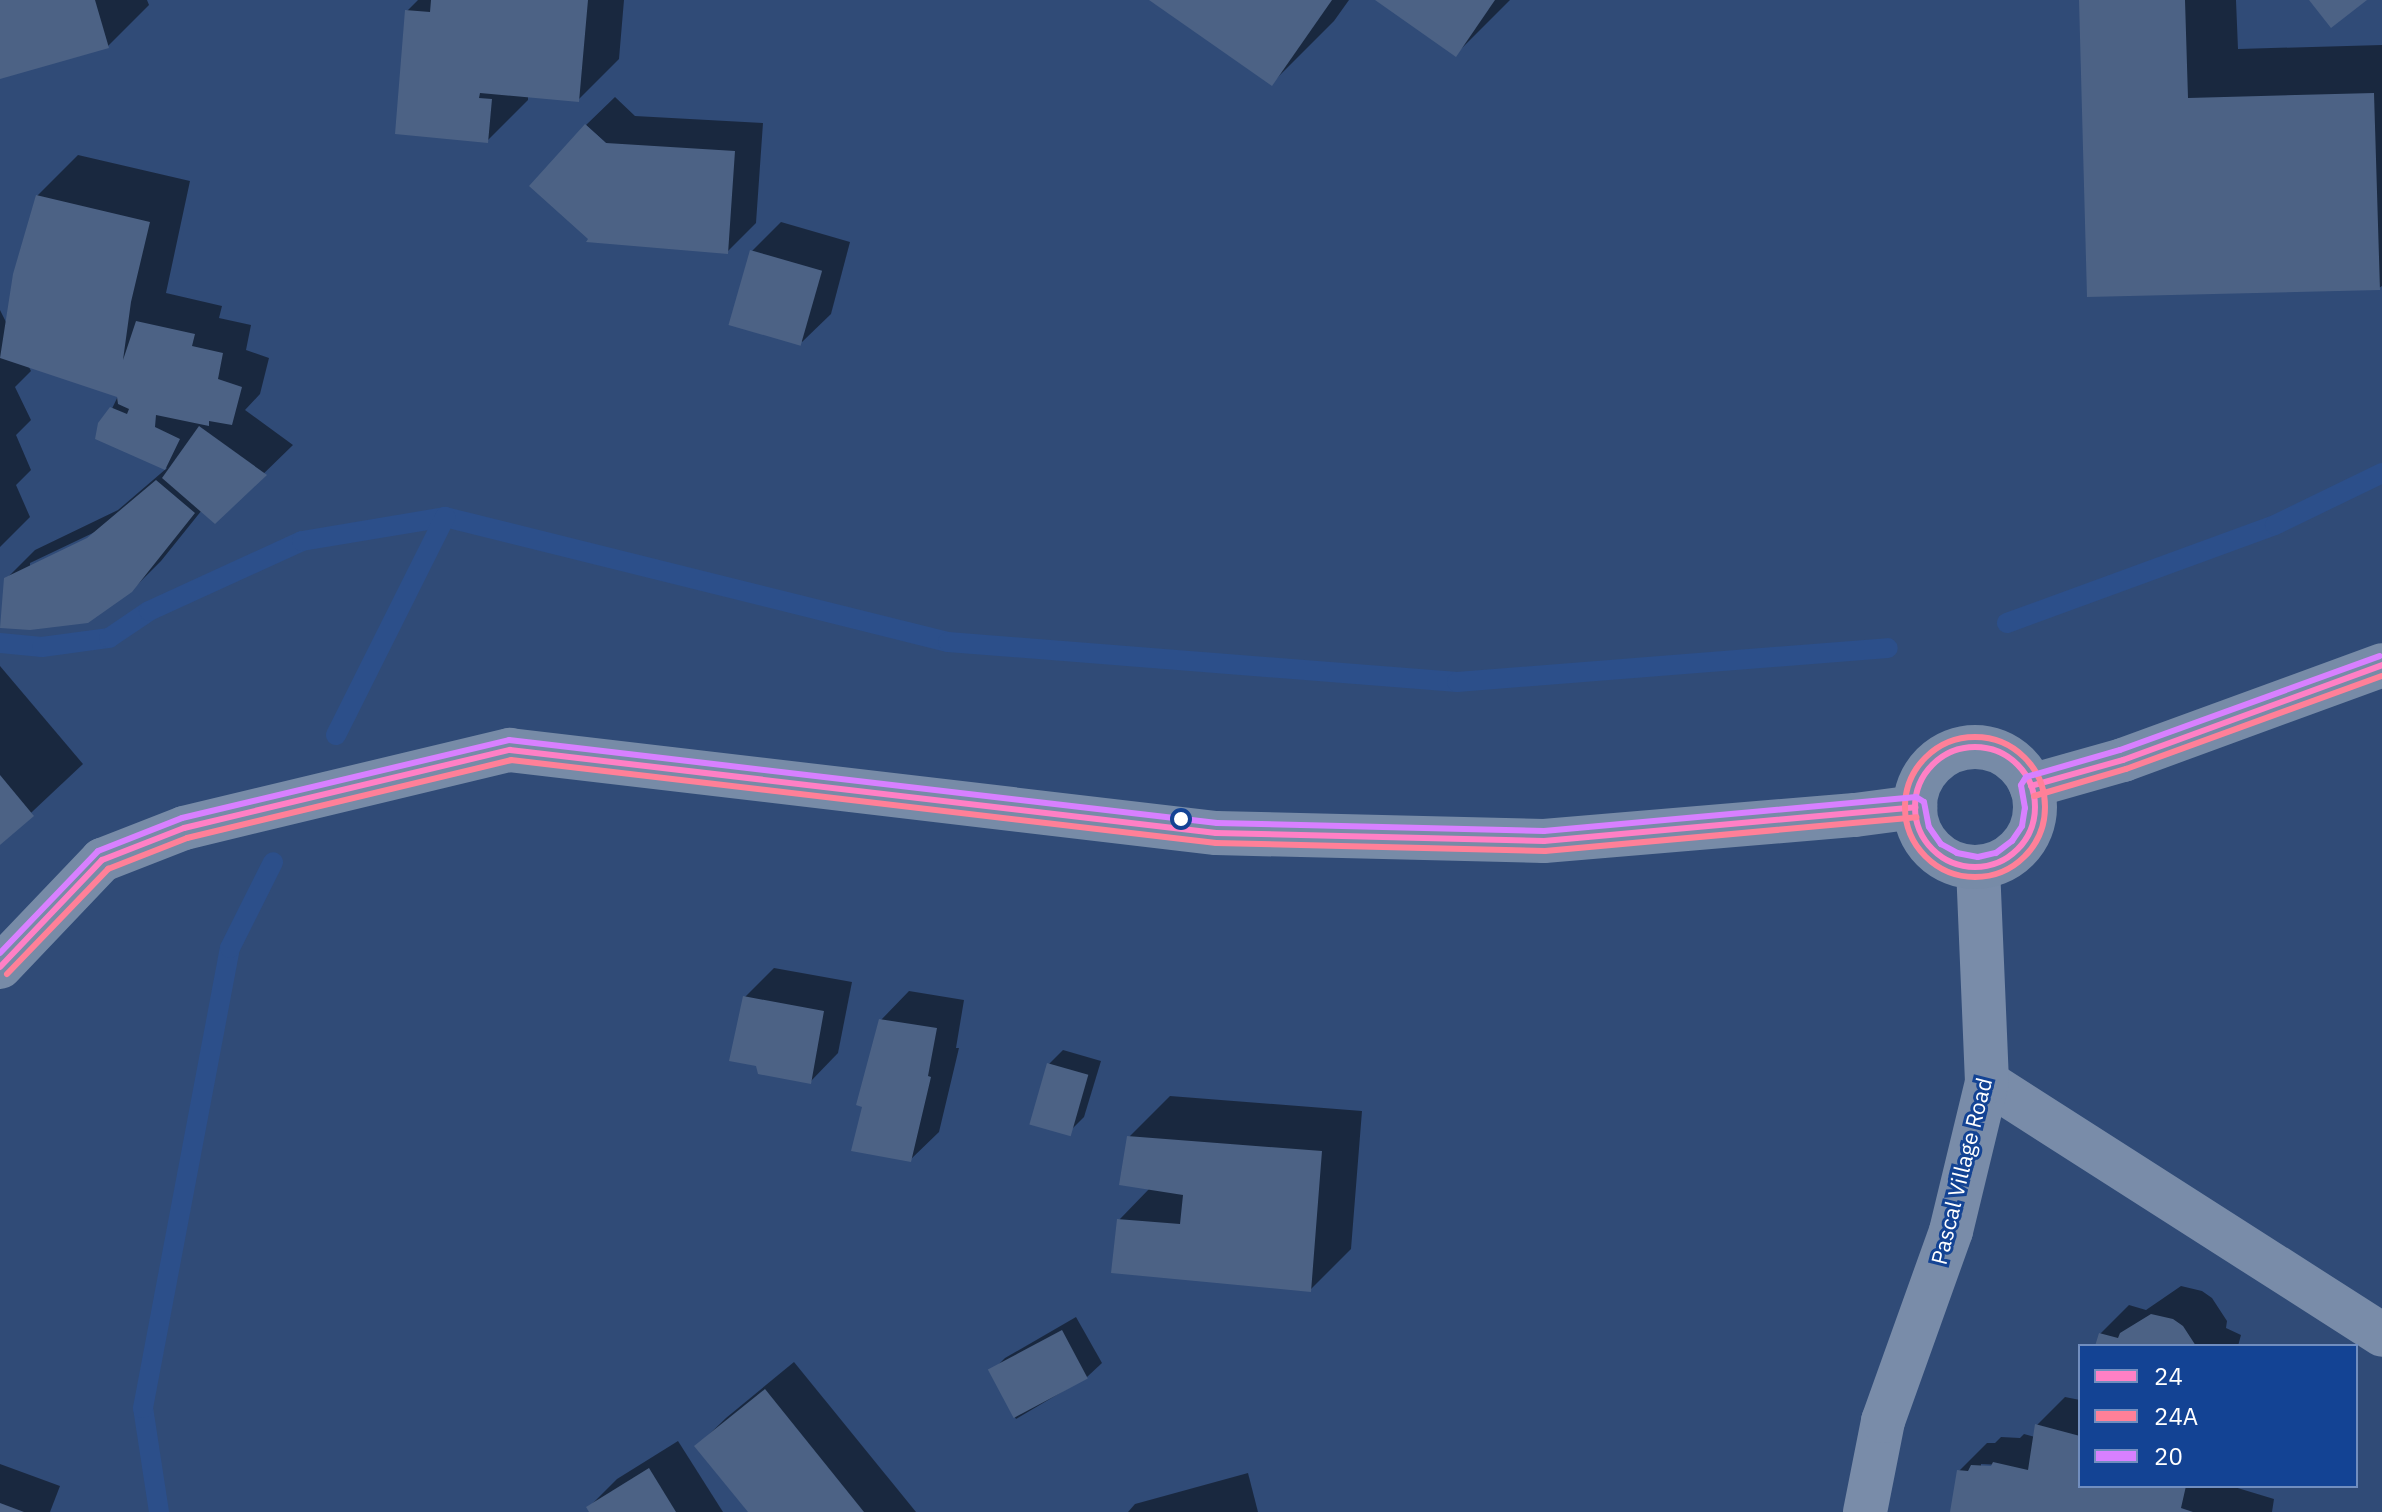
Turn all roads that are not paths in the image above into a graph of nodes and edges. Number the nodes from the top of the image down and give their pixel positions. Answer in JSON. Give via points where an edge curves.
{"nodes":[{"id":1,"x":2382,"y":665,"type":"edge"},
{"id":2,"x":2031,"y":786,"type":"junction"},
{"id":3,"x":1915,"y":807,"type":"junction"},
{"id":4,"x":1978,"y":867,"type":"junction"},
{"id":5,"x":0,"y":967,"type":"edge"},
{"id":6,"x":1987,"y":1082,"type":"junction"},
{"id":7,"x":2382,"y":1335,"type":"edge"},
{"id":8,"x":1865,"y":1512,"type":"edge"}],
"edges":[{"from":1,"to":2,"type":"main road","via":[[2123,760]]},
{"from":2,"to":3,"type":"main road","via":[[2019,766],[2000,752],[1976,746],[1952,751],[1932,764],[1919,784]]},
{"from":2,"to":4,"type":"main road","via":[[2031,830],[2000,862]]},
{"from":3,"to":4,"type":"main road","via":[[1920,831],[1934,851],[1953,863]]},
{"from":3,"to":5,"type":"main road","via":[[1544,841],[1216,833],[510,750],[184,828],[102,860]]},
{"from":4,"to":6,"type":"street","name":"Pascal Village Road"},
{"from":6,"to":7,"type":"street"},
{"from":6,"to":8,"type":"street","name":"Pascal Village Road","via":[[1951,1231],[1883,1421]]}]}
